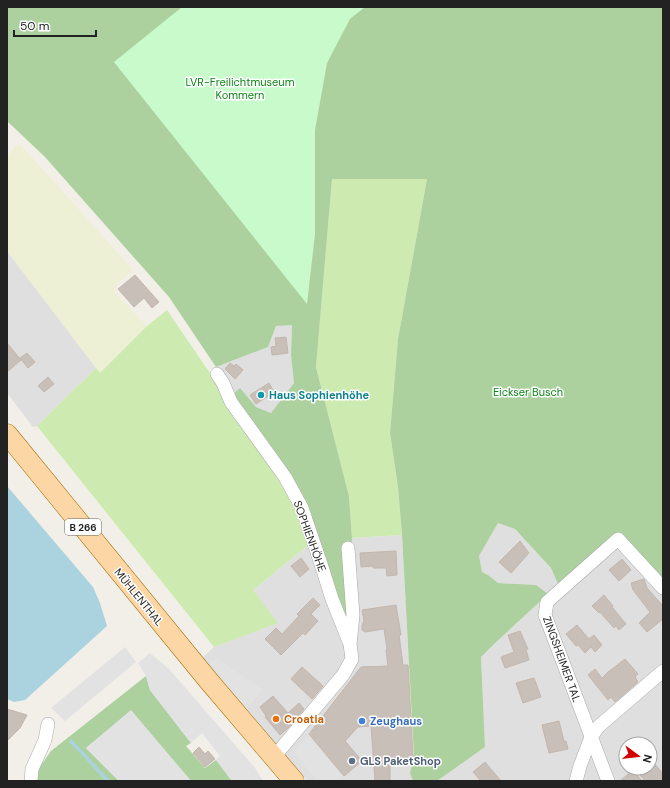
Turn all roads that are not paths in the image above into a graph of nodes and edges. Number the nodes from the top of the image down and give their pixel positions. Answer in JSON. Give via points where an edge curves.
{"nodes":[{"id":1,"x":217,"y":374,"type":"dead end"},
{"id":2,"x":7,"y":434,"type":"edge"},
{"id":3,"x":348,"y":548,"type":"dead end"},
{"id":4,"x":663,"y":588,"type":"edge"},
{"id":5,"x":350,"y":644,"type":"junction"},
{"id":6,"x":663,"y":671,"type":"edge"},
{"id":7,"x":48,"y":724,"type":"dead end"},
{"id":8,"x":591,"y":737,"type":"junction"},
{"id":9,"x":274,"y":757,"type":"junction"},
{"id":10,"x":30,"y":781,"type":"edge"},
{"id":11,"x":294,"y":781,"type":"edge"},
{"id":12,"x":576,"y":781,"type":"edge"},
{"id":13,"x":608,"y":781,"type":"edge"}],
"edges":[{"from":1,"to":5,"type":"street","name":"SOPHIENHÖHE","via":[[231,402],[285,477],[302,508]]},
{"from":2,"to":9,"type":"main road","name":"MÜHLENTHAL","number":"B 266","via":[[163,626]]},
{"from":3,"to":5,"type":"street","via":[[353,615]]},
{"from":4,"to":8,"type":"street","name":"ZINGSHEIMER TAL","via":[[618,539],[547,602],[545,615]]},
{"from":5,"to":9,"type":"street","via":[[352,659],[343,675]]},
{"from":6,"to":8,"type":"street","via":[[599,726]]},
{"from":7,"to":10,"type":"street"},
{"from":8,"to":12,"type":"street"},
{"from":8,"to":13,"type":"street","name":"ZINGSHEIMER TAL"},
{"from":9,"to":11,"type":"main road","number":"B 266"}]}
